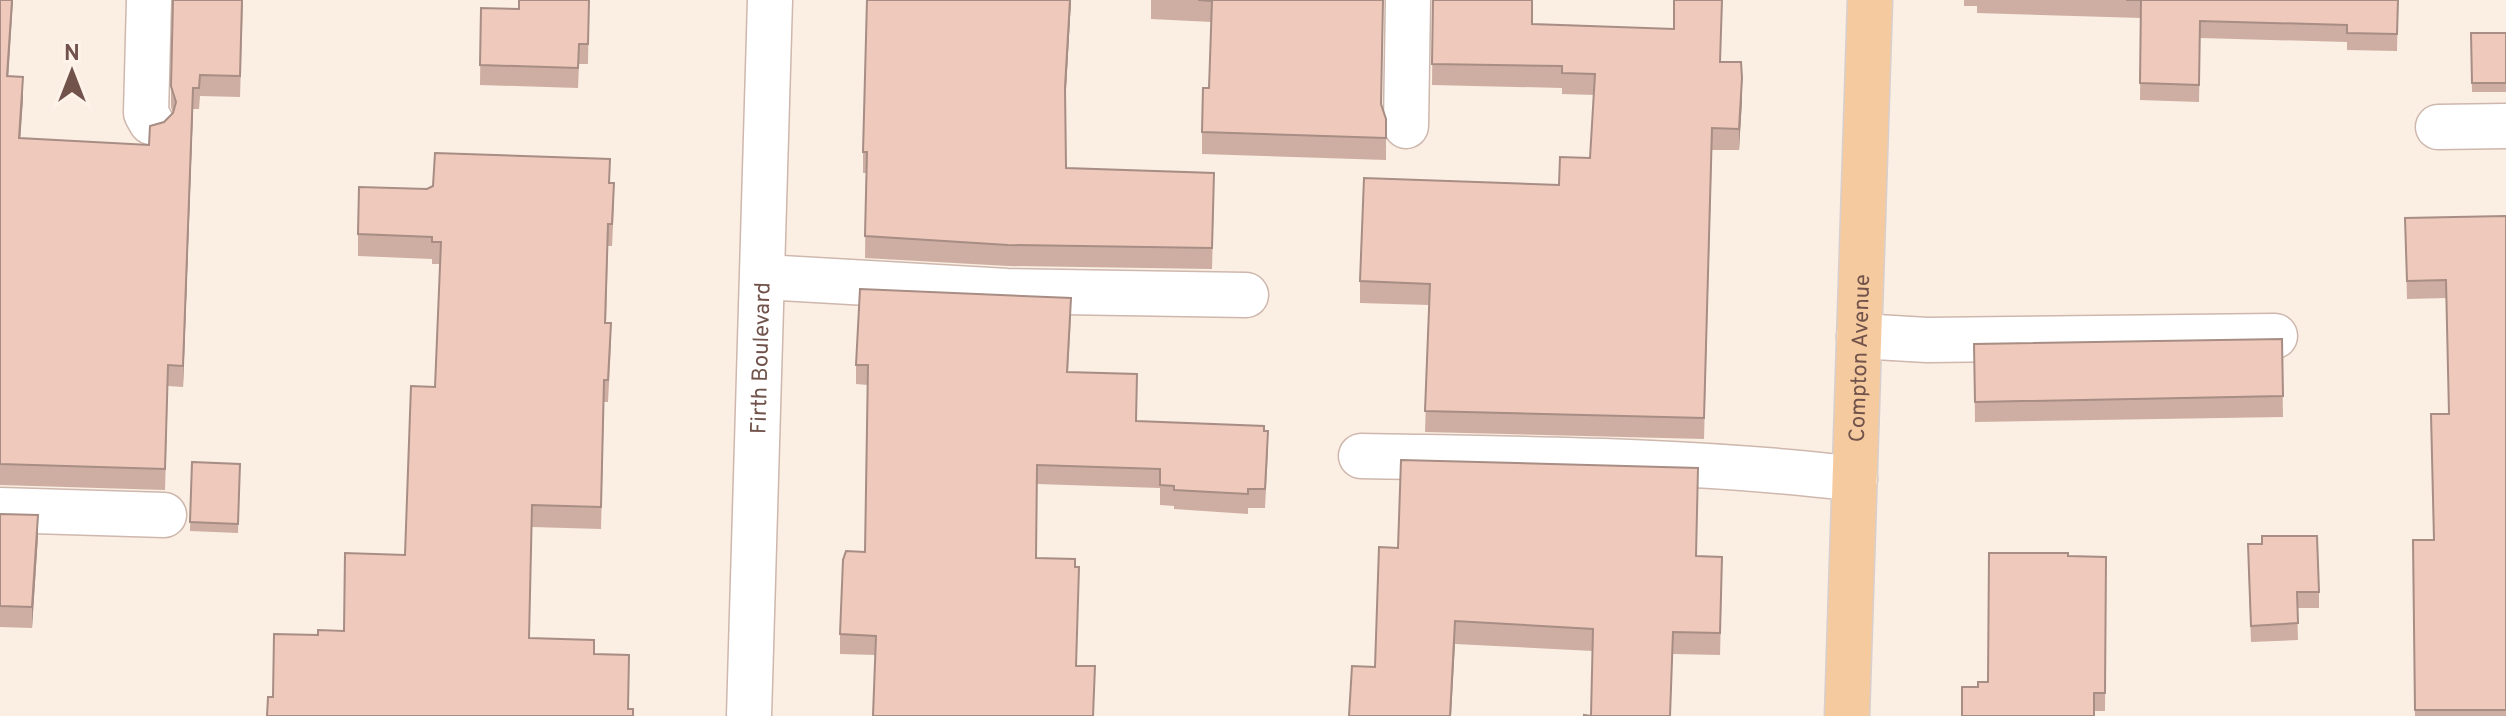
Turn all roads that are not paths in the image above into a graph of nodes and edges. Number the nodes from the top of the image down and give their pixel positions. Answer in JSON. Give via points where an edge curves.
{"nodes":[{"id":1,"x":149,"y":0,"type":"edge"},
{"id":2,"x":770,"y":0,"type":"edge"},
{"id":3,"x":1408,"y":0,"type":"edge"},
{"id":4,"x":1870,"y":0,"type":"edge"},
{"id":5,"x":151,"y":122,"type":"edge"},
{"id":6,"x":1406,"y":126,"type":"dead end"},
{"id":7,"x":2506,"y":126,"type":"edge"},
{"id":8,"x":2438,"y":127,"type":"dead end"},
{"id":9,"x":764,"y":277,"type":"junction"},
{"id":10,"x":1246,"y":295,"type":"dead end"},
{"id":11,"x":1859,"y":336,"type":"junction"},
{"id":12,"x":2275,"y":336,"type":"edge"},
{"id":13,"x":1361,"y":456,"type":"dead end"},
{"id":14,"x":1855,"y":479,"type":"junction"},
{"id":15,"x":0,"y":510,"type":"edge"},
{"id":16,"x":164,"y":515,"type":"dead end"},
{"id":17,"x":749,"y":716,"type":"edge"},
{"id":18,"x":1847,"y":716,"type":"edge"}],
"edges":[{"from":1,"to":5,"type":"street","via":[[146,113]]},
{"from":2,"to":9,"type":"street","name":"Firth Boulevard"},
{"from":3,"to":6,"type":"street"},
{"from":4,"to":11,"type":"main road","name":"Compton Avenue"},
{"from":7,"to":8,"type":"street"},
{"from":9,"to":10,"type":"street","via":[[1007,291]]},
{"from":9,"to":17,"type":"street","name":"Firth Boulevard"},
{"from":11,"to":12,"type":"street"},
{"from":11,"to":14,"type":"main road","name":"Compton Avenue"},
{"from":13,"to":14,"type":"street","via":[[1672,463]]},
{"from":14,"to":18,"type":"main road","name":"Compton Avenue"},
{"from":15,"to":16,"type":"street"}]}
